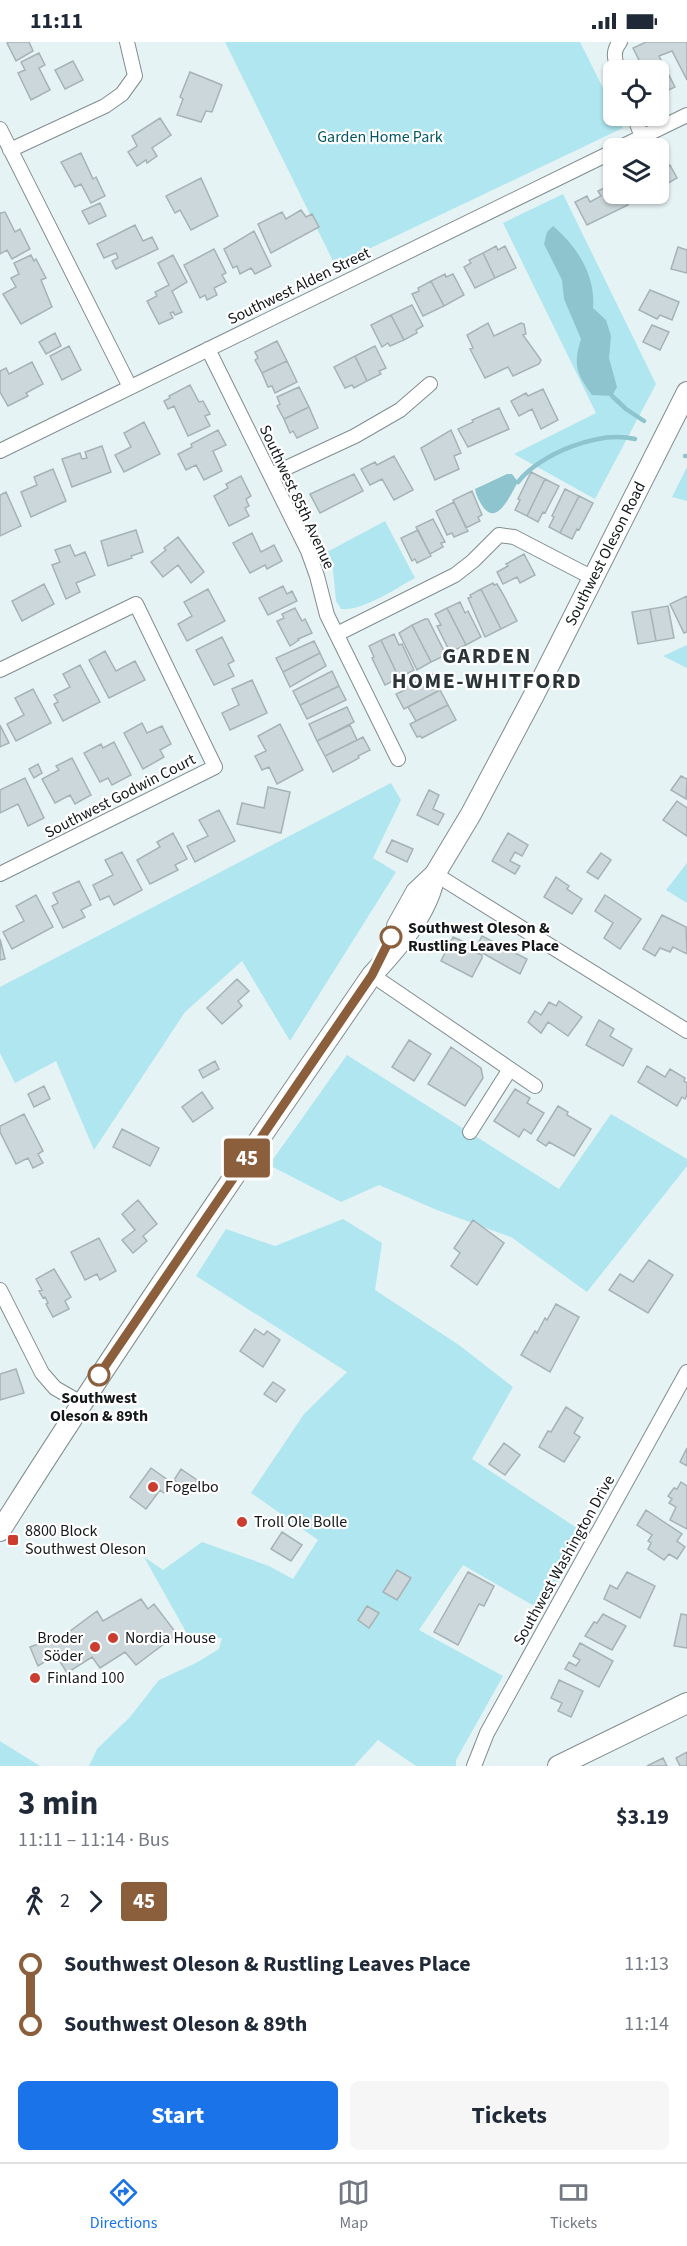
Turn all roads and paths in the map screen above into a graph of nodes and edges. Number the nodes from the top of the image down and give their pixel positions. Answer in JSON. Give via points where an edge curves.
{"nodes":[{"id":1,"x":127,"y":42,"type":"edge"},
{"id":2,"x":620,"y":42,"type":"edge"},
{"id":3,"x":615,"y":60,"type":"edge"},
{"id":4,"x":687,"y":115,"type":"edge"},
{"id":5,"x":638,"y":126,"type":"edge"},
{"id":6,"x":0,"y":129,"type":"edge"},
{"id":7,"x":642,"y":137,"type":"joint"},
{"id":8,"x":10,"y":150,"type":"junction"},
{"id":9,"x":603,"y":156,"type":"edge"},
{"id":10,"x":208,"y":349,"type":"junction"},
{"id":11,"x":430,"y":384,"type":"dead end"},
{"id":12,"x":130,"y":387,"type":"junction"},
{"id":13,"x":687,"y":392,"type":"edge"},
{"id":14,"x":0,"y":451,"type":"edge"},
{"id":15,"x":271,"y":475,"type":"junction"},
{"id":16,"x":593,"y":578,"type":"junction"},
{"id":17,"x":336,"y":634,"type":"junction"},
{"id":18,"x":0,"y":670,"type":"edge"},
{"id":19,"x":398,"y":759,"type":"dead end"},
{"id":20,"x":0,"y":874,"type":"edge"},
{"id":21,"x":435,"y":874,"type":"junction"},
{"id":22,"x":372,"y":975,"type":"junction"},
{"id":23,"x":687,"y":1031,"type":"edge"},
{"id":24,"x":510,"y":1069,"type":"junction"},
{"id":25,"x":535,"y":1086,"type":"dead end"},
{"id":26,"x":470,"y":1132,"type":"dead end"},
{"id":27,"x":0,"y":1290,"type":"edge"},
{"id":28,"x":685,"y":1379,"type":"edge"},
{"id":29,"x":81,"y":1403,"type":"junction"},
{"id":30,"x":0,"y":1531,"type":"edge"},
{"id":31,"x":687,"y":1703,"type":"edge"},
{"id":32,"x":474,"y":1766,"type":"edge"},
{"id":33,"x":558,"y":1766,"type":"edge"}],
"edges":[{"from":1,"to":8,"type":"street","via":[[135,76],[122,94],[105,106]]},
{"from":2,"to":3,"type":"street"},
{"from":4,"to":7,"type":"street"},
{"from":5,"to":7,"type":"street"},
{"from":6,"to":8,"type":"street"},
{"from":8,"to":12,"type":"street"},
{"from":9,"to":10,"type":"street","name":"Southwest Alden Street"},
{"from":10,"to":12,"type":"street","name":"Southwest Alden Street"},
{"from":10,"to":15,"type":"street","name":"Southwest 85th Avenue"},
{"from":11,"to":15,"type":"street","via":[[400,410],[355,436]]},
{"from":12,"to":14,"type":"street","name":"Southwest Alden Street"},
{"from":13,"to":16,"type":"main road","name":"Southwest Oleson Road"},
{"from":15,"to":17,"type":"street","name":"Southwest 85th Avenue","via":[[308,551]]},
{"from":16,"to":17,"type":"street","via":[[514,537],[499,535],[456,575]]},
{"from":16,"to":21,"type":"main road","name":"Southwest Oleson Road","via":[[476,804]]},
{"from":17,"to":19,"type":"street","name":"Southwest 85th Avenue"},
{"from":18,"to":20,"type":"street","name":"Southwest Godwin Court","via":[[136,604],[215,767]]},
{"from":21,"to":22,"type":"main road","name":"Southwest Oleson Road","via":[[429,900]]},
{"from":21,"to":23,"type":"street"},
{"from":22,"to":24,"type":"street"},
{"from":22,"to":29,"type":"main road","name":"Southwest Oleson Road"},
{"from":24,"to":25,"type":"street"},
{"from":24,"to":26,"type":"street"},
{"from":27,"to":29,"type":"street","via":[[42,1373],[55,1388]]},
{"from":28,"to":32,"type":"street","name":"Southwest Washington Drive","via":[[487,1733]]},
{"from":29,"to":30,"type":"main road","name":"Southwest Oleson Road"},
{"from":31,"to":33,"type":"main road"}]}
